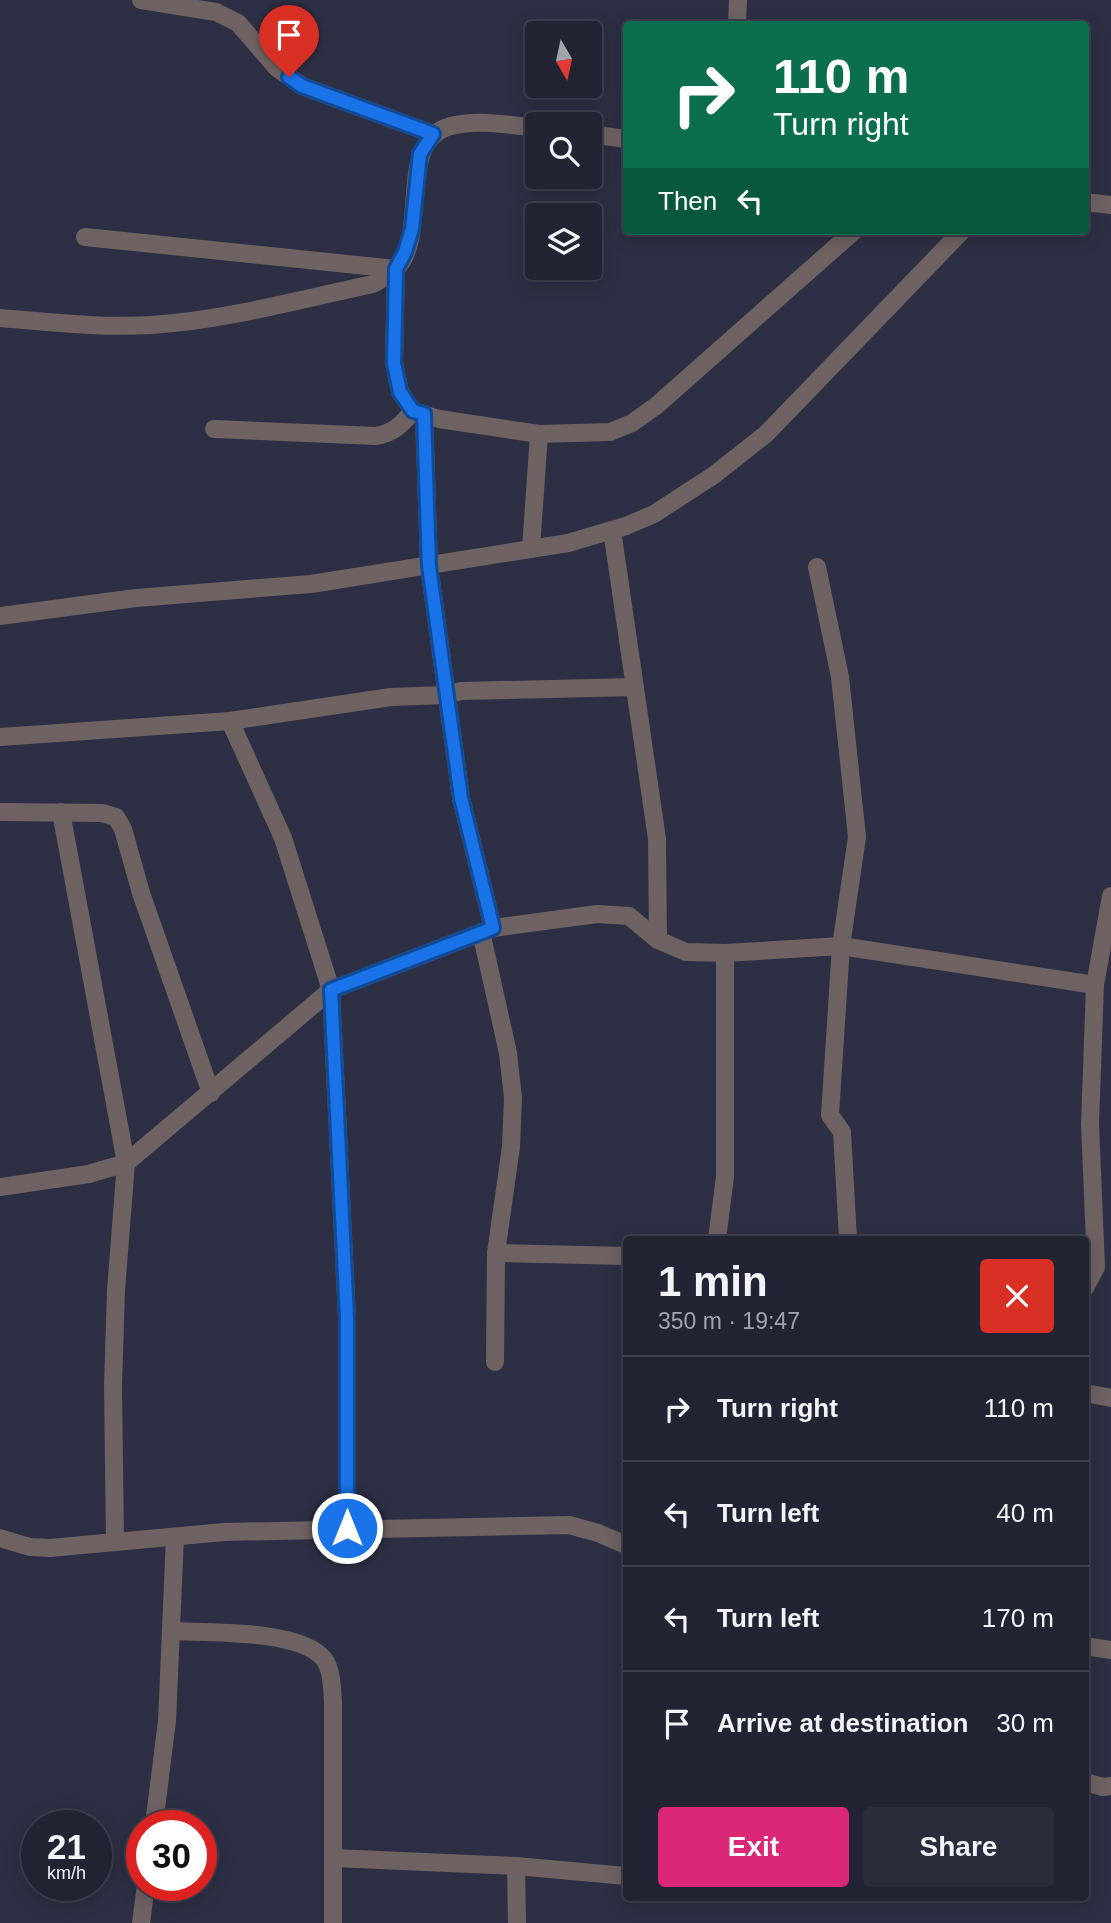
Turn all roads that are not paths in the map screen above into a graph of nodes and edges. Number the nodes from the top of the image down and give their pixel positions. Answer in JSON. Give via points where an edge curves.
{"nodes":[{"id":1,"x":141,"y":0,"type":"edge"},
{"id":2,"x":738,"y":0,"type":"edge"},
{"id":3,"x":737,"y":21,"type":"edge"},
{"id":4,"x":525,"y":127,"type":"edge"},
{"id":5,"x":433,"y":134,"type":"junction"},
{"id":6,"x":602,"y":136,"type":"edge"},
{"id":7,"x":623,"y":139,"type":"edge"},
{"id":8,"x":1089,"y":202,"type":"edge"},
{"id":9,"x":1111,"y":205,"type":"edge"},
{"id":10,"x":849,"y":235,"type":"edge"},
{"id":11,"x":958,"y":235,"type":"edge"},
{"id":12,"x":85,"y":237,"type":"dead end"},
{"id":13,"x":396,"y":269,"type":"junction"},
{"id":14,"x":0,"y":318,"type":"edge"},
{"id":15,"x":419,"y":412,"type":"junction"},
{"id":16,"x":214,"y":429,"type":"dead end"},
{"id":17,"x":539,"y":434,"type":"junction"},
{"id":18,"x":612,"y":530,"type":"junction"},
{"id":19,"x":531,"y":549,"type":"junction"},
{"id":20,"x":429,"y":566,"type":"junction"},
{"id":21,"x":817,"y":567,"type":"dead end"},
{"id":22,"x":0,"y":616,"type":"edge"},
{"id":23,"x":635,"y":687,"type":"junction"},
{"id":24,"x":446,"y":695,"type":"junction"},
{"id":25,"x":230,"y":721,"type":"junction"},
{"id":26,"x":0,"y":737,"type":"edge"},
{"id":27,"x":0,"y":812,"type":"edge"},
{"id":28,"x":61,"y":812,"type":"junction"},
{"id":29,"x":1111,"y":896,"type":"edge"},
{"id":30,"x":487,"y":930,"type":"junction"},
{"id":31,"x":658,"y":940,"type":"junction"},
{"id":32,"x":841,"y":946,"type":"junction"},
{"id":33,"x":725,"y":953,"type":"junction"},
{"id":34,"x":1095,"y":985,"type":"junction"},
{"id":35,"x":331,"y":990,"type":"junction"},
{"id":36,"x":211,"y":1093,"type":"junction"},
{"id":37,"x":126,"y":1163,"type":"junction"},
{"id":38,"x":0,"y":1187,"type":"edge"},
{"id":39,"x":717,"y":1236,"type":"edge"},
{"id":40,"x":848,"y":1236,"type":"edge"},
{"id":41,"x":496,"y":1253,"type":"junction"},
{"id":42,"x":623,"y":1256,"type":"edge"},
{"id":43,"x":1089,"y":1280,"type":"edge"},
{"id":44,"x":495,"y":1362,"type":"dead end"},
{"id":45,"x":1089,"y":1395,"type":"edge"},
{"id":46,"x":1111,"y":1398,"type":"edge"},
{"id":47,"x":347,"y":1528,"type":"junction"},
{"id":48,"x":175,"y":1536,"type":"junction"},
{"id":49,"x":0,"y":1538,"type":"edge"},
{"id":50,"x":115,"y":1542,"type":"junction"},
{"id":51,"x":623,"y":1544,"type":"edge"},
{"id":52,"x":171,"y":1631,"type":"junction"},
{"id":53,"x":1089,"y":1647,"type":"edge"},
{"id":54,"x":1111,"y":1650,"type":"edge"},
{"id":55,"x":1089,"y":1783,"type":"edge"},
{"id":56,"x":1111,"y":1786,"type":"edge"},
{"id":57,"x":156,"y":1810,"type":"edge"},
{"id":58,"x":334,"y":1858,"type":"junction"},
{"id":59,"x":516,"y":1866,"type":"junction"},
{"id":60,"x":623,"y":1876,"type":"edge"},
{"id":61,"x":144,"y":1901,"type":"edge"},
{"id":62,"x":141,"y":1923,"type":"edge"},
{"id":63,"x":333,"y":1923,"type":"edge"},
{"id":64,"x":517,"y":1923,"type":"edge"}],
"edges":[{"from":1,"to":5,"type":"street","via":[[216,12],[238,23],[277,68],[302,86]]},
{"from":2,"to":3,"type":"street"},
{"from":4,"to":5,"type":"street","via":[[475,123]]},
{"from":5,"to":13,"type":"street","via":[[420,154],[412,229]]},
{"from":6,"to":7,"type":"street"},
{"from":8,"to":9,"type":"street"},
{"from":10,"to":17,"type":"street","via":[[632,423],[610,432]]},
{"from":11,"to":18,"type":"street","via":[[766,434],[654,514]]},
{"from":12,"to":13,"type":"street"},
{"from":13,"to":14,"type":"street","via":[[373,284],[150,326]]},
{"from":13,"to":15,"type":"street","via":[[394,363],[400,392]]},
{"from":15,"to":16,"type":"street","via":[[388,434],[376,436]]},
{"from":15,"to":17,"type":"street"},
{"from":15,"to":20,"type":"street"},
{"from":17,"to":19,"type":"street"},
{"from":18,"to":19,"type":"street"},
{"from":18,"to":23,"type":"street"},
{"from":19,"to":20,"type":"street"},
{"from":20,"to":22,"type":"street","via":[[311,584],[136,598]]},
{"from":20,"to":24,"type":"street"},
{"from":21,"to":32,"type":"street","via":[[840,677],[857,837]]},
{"from":23,"to":24,"type":"street"},
{"from":23,"to":31,"type":"street","via":[[657,839]]},
{"from":24,"to":25,"type":"street","via":[[391,698]]},
{"from":24,"to":30,"type":"street"},
{"from":25,"to":26,"type":"street"},
{"from":25,"to":35,"type":"street","via":[[283,838]]},
{"from":27,"to":28,"type":"street"},
{"from":28,"to":36,"type":"street","via":[[102,813],[116,817],[123,829]]},
{"from":28,"to":37,"type":"street"},
{"from":29,"to":34,"type":"street"},
{"from":30,"to":31,"type":"street","via":[[597,914],[629,916]]},
{"from":30,"to":35,"type":"street"},
{"from":30,"to":41,"type":"street","via":[[513,1098]]},
{"from":31,"to":33,"type":"street","via":[[686,952]]},
{"from":32,"to":33,"type":"street"},
{"from":32,"to":34,"type":"street"},
{"from":32,"to":40,"type":"street","via":[[830,1115],[842,1132]]},
{"from":33,"to":39,"type":"street","via":[[725,1177]]},
{"from":34,"to":43,"type":"street","via":[[1090,1124],[1096,1266]]},
{"from":35,"to":36,"type":"street"},
{"from":35,"to":47,"type":"street","via":[[347,1318]]},
{"from":36,"to":37,"type":"street"},
{"from":37,"to":38,"type":"street","via":[[89,1174]]},
{"from":37,"to":50,"type":"street","via":[[113,1386]]},
{"from":41,"to":42,"type":"street"},
{"from":41,"to":44,"type":"street"},
{"from":45,"to":46,"type":"street"},
{"from":47,"to":48,"type":"street"},
{"from":47,"to":51,"type":"street","via":[[569,1525]]},
{"from":48,"to":50,"type":"street"},
{"from":48,"to":52,"type":"street"},
{"from":49,"to":50,"type":"street","via":[[50,1548]]},
{"from":52,"to":57,"type":"street","via":[[167,1721]]},
{"from":52,"to":58,"type":"street","via":[[278,1637],[309,1646],[325,1660],[333,1702]]},
{"from":53,"to":54,"type":"street"},
{"from":55,"to":56,"type":"street"},
{"from":58,"to":59,"type":"street"},
{"from":58,"to":63,"type":"street"},
{"from":59,"to":60,"type":"street"},
{"from":59,"to":64,"type":"street"},
{"from":61,"to":62,"type":"street"}]}
